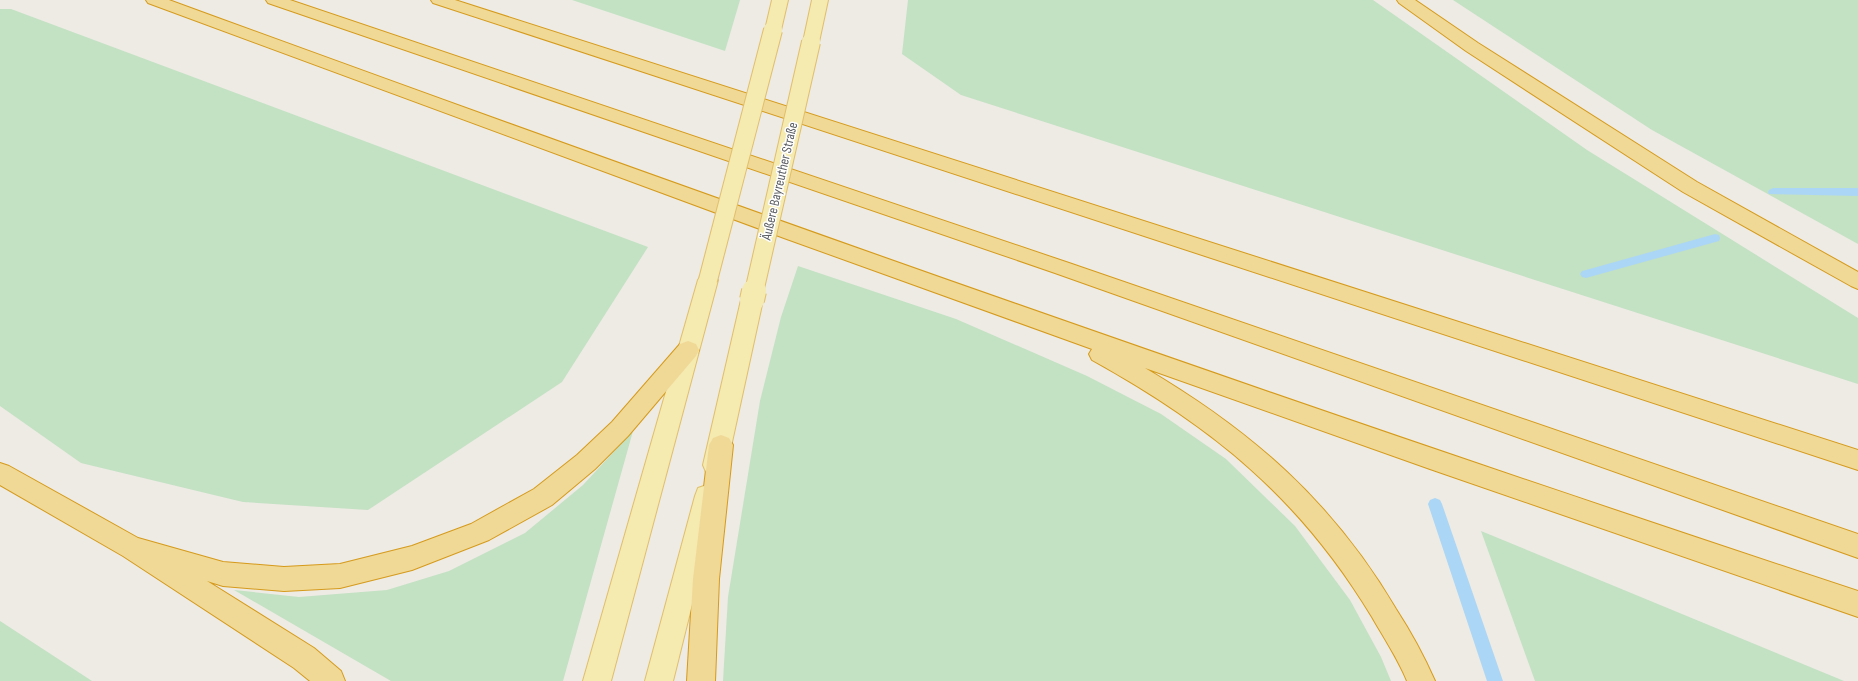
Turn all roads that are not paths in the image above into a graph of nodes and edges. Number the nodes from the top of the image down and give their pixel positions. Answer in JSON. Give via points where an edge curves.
{"nodes":[{"id":1,"x":154,"y":0,"type":"edge"},
{"id":2,"x":274,"y":0,"type":"edge"},
{"id":3,"x":438,"y":0,"type":"edge"},
{"id":4,"x":459,"y":0,"type":"edge"},
{"id":5,"x":780,"y":0,"type":"edge"},
{"id":6,"x":820,"y":0,"type":"edge"},
{"id":7,"x":1406,"y":0,"type":"edge"},
{"id":8,"x":514,"y":24,"type":"junction"},
{"id":9,"x":1858,"y":281,"type":"edge"},
{"id":10,"x":1028,"y":317,"type":"junction"},
{"id":11,"x":688,"y":350,"type":"junction"},
{"id":12,"x":721,"y":445,"type":"junction"},
{"id":13,"x":1858,"y":460,"type":"edge"},
{"id":14,"x":0,"y":473,"type":"edge"},
{"id":15,"x":1858,"y":546,"type":"edge"},
{"id":16,"x":132,"y":548,"type":"junction"},
{"id":17,"x":1858,"y":604,"type":"edge"},
{"id":18,"x":331,"y":681,"type":"edge"},
{"id":19,"x":597,"y":681,"type":"edge"},
{"id":20,"x":658,"y":681,"type":"edge"},
{"id":21,"x":701,"y":681,"type":"edge"},
{"id":22,"x":1421,"y":681,"type":"edge"}],
"edges":[{"from":1,"to":10,"type":"highway"},
{"from":2,"to":15,"type":"highway","via":[[1069,271]]},
{"from":3,"to":8,"type":"highway"},
{"from":4,"to":8,"type":"highway"},
{"from":5,"to":11,"type":"main road","bridge":true},
{"from":6,"to":12,"type":"main road","name":"Äußere Bayreuther Straße","bridge":true},
{"from":7,"to":9,"type":"highway","via":[[1472,47],[1690,187]]},
{"from":8,"to":13,"type":"highway"},
{"from":10,"to":17,"type":"highway","via":[[1605,520]]},
{"from":10,"to":22,"type":"highway","via":[[1129,369],[1196,411],[1259,459],[1321,522],[1371,590]]},
{"from":11,"to":16,"type":"highway","via":[[620,429],[586,462],[543,497],[480,532],[412,558],[340,576],[284,579],[223,574]]},
{"from":11,"to":19,"type":"main road"},
{"from":12,"to":20,"type":"main road","name":"Äußere Bayreuther Straße"},
{"from":12,"to":21,"type":"highway","via":[[706,579]]},
{"from":14,"to":16,"type":"highway"},
{"from":16,"to":18,"type":"highway","via":[[304,658]]}]}
